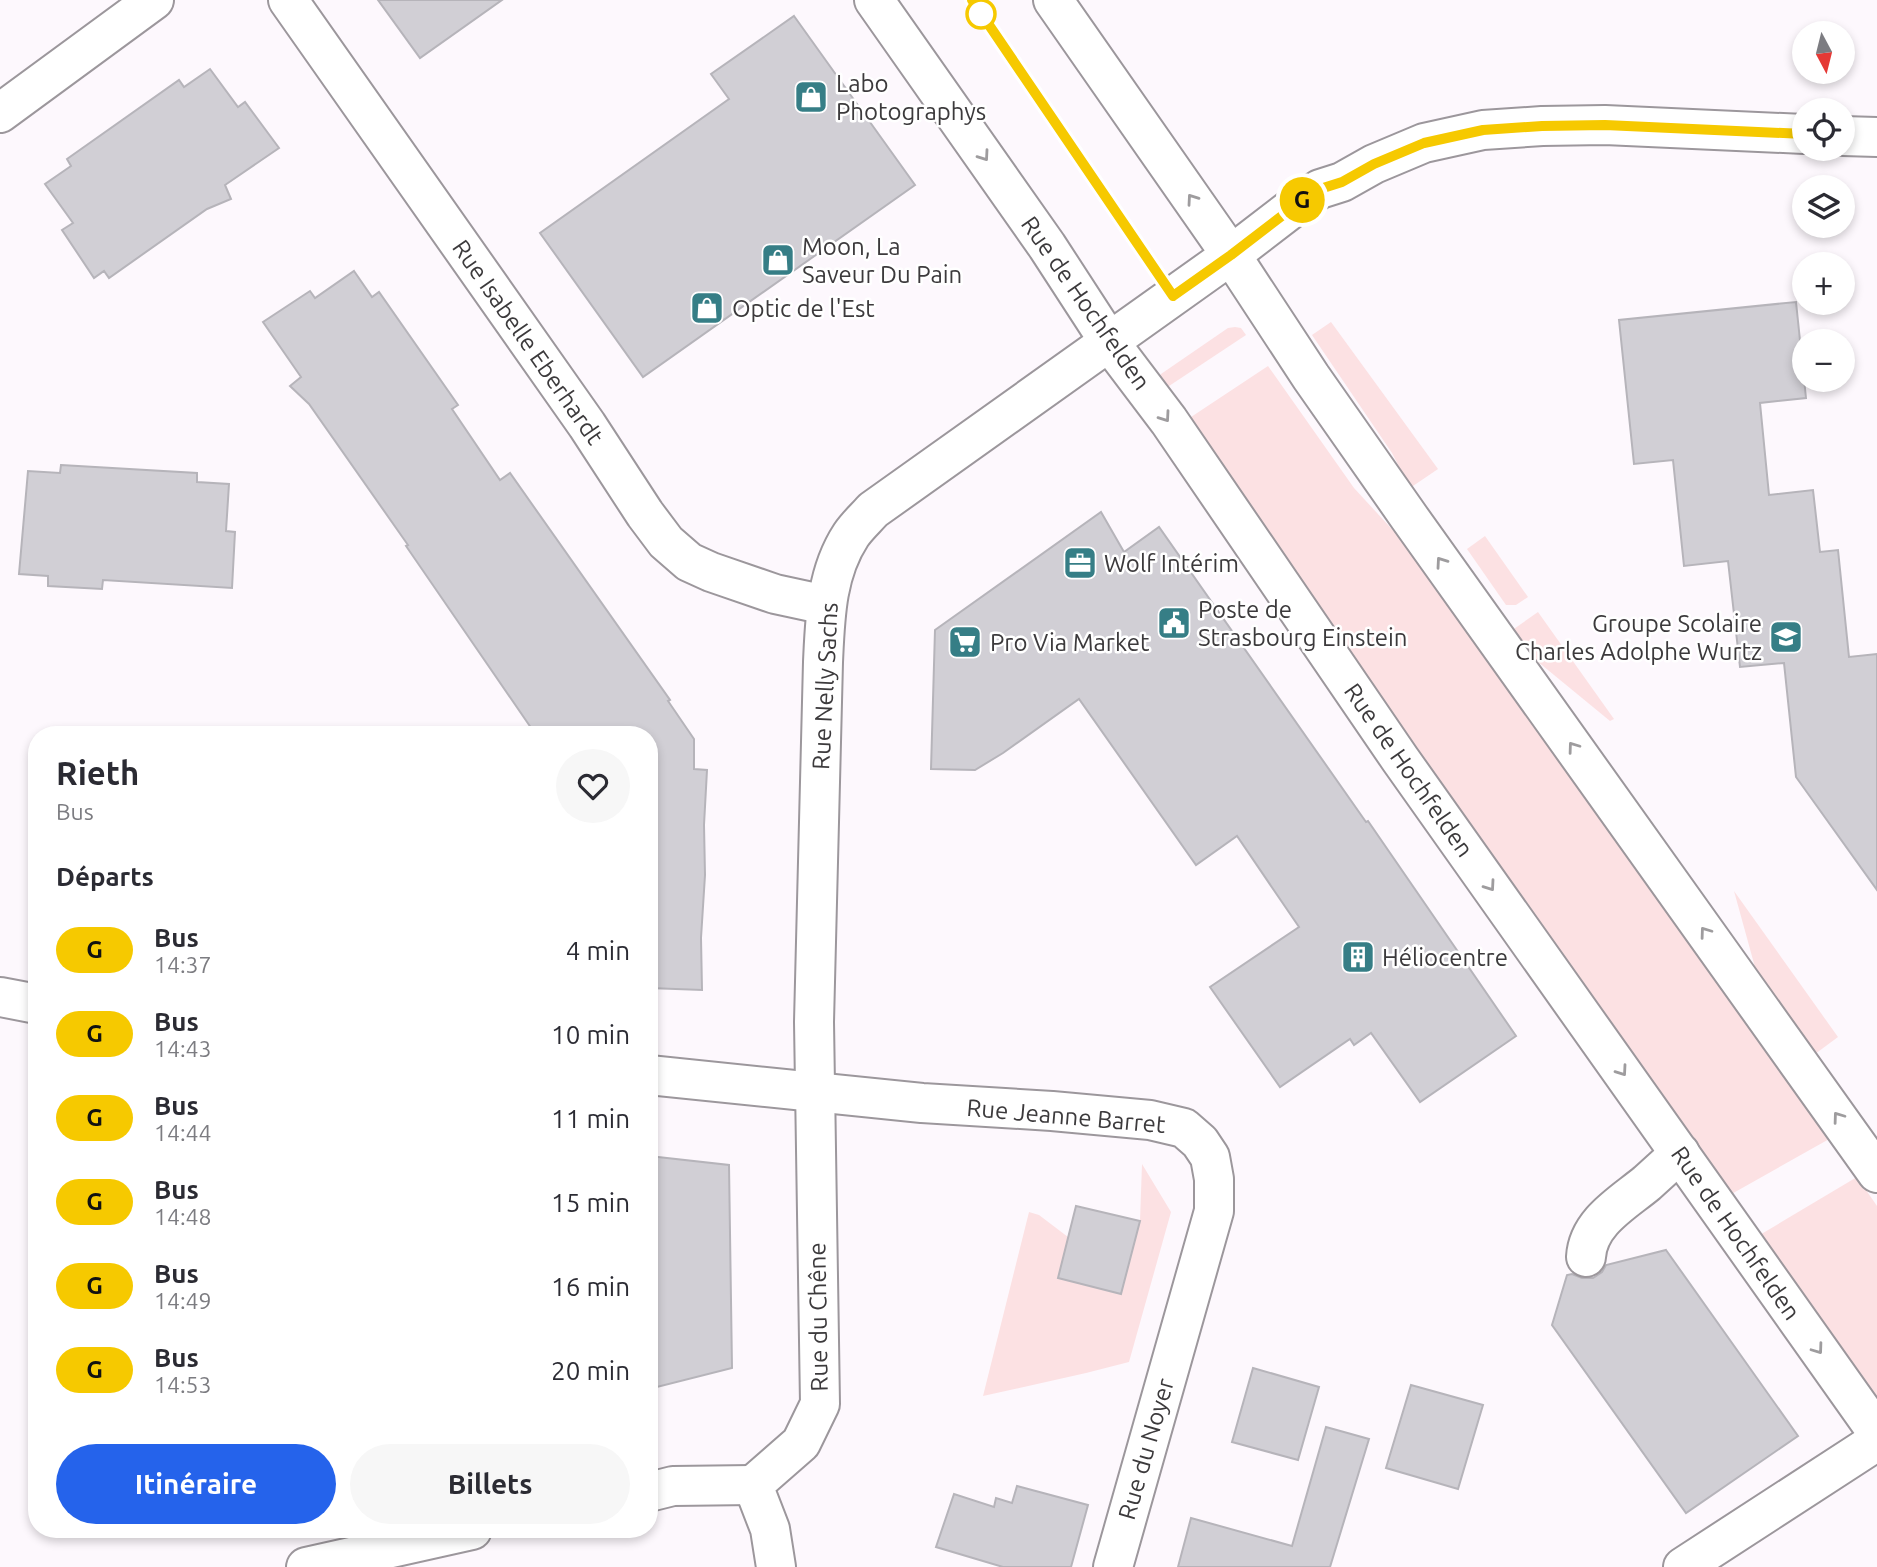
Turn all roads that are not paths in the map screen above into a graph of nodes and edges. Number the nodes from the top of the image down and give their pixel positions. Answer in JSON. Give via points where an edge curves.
{"nodes":[{"id":1,"x":154,"y":0,"type":"edge"},
{"id":2,"x":288,"y":0,"type":"edge"},
{"id":3,"x":874,"y":0,"type":"edge"},
{"id":4,"x":1053,"y":0,"type":"edge"},
{"id":5,"x":0,"y":113,"type":"edge"},
{"id":6,"x":1792,"y":133,"type":"edge"},
{"id":7,"x":1855,"y":136,"type":"edge"},
{"id":8,"x":1877,"y":137,"type":"edge"},
{"id":9,"x":1231,"y":255,"type":"junction"},
{"id":10,"x":1110,"y":342,"type":"junction"},
{"id":11,"x":826,"y":605,"type":"junction"},
{"id":12,"x":0,"y":997,"type":"edge"},
{"id":13,"x":28,"y":1002,"type":"edge"},
{"id":14,"x":658,"y":1077,"type":"edge"},
{"id":15,"x":815,"y":1106,"type":"junction"},
{"id":16,"x":1680,"y":1153,"type":"junction"},
{"id":17,"x":1877,"y":1173,"type":"edge"},
{"id":18,"x":1586,"y":1257,"type":"dead end"},
{"id":19,"x":1180,"y":1330,"type":"joint"},
{"id":20,"x":1877,"y":1432,"type":"edge"},
{"id":21,"x":1877,"y":1441,"type":"edge"},
{"id":22,"x":752,"y":1485,"type":"junction"},
{"id":23,"x":658,"y":1490,"type":"edge"},
{"id":24,"x":433,"y":1538,"type":"edge"},
{"id":25,"x":306,"y":1567,"type":"edge"},
{"id":26,"x":776,"y":1567,"type":"edge"},
{"id":27,"x":1113,"y":1567,"type":"edge"},
{"id":28,"x":1683,"y":1567,"type":"edge"}],
"edges":[{"from":1,"to":5,"type":"street"},
{"from":2,"to":11,"type":"street","name":"Rue Isabelle Eberhardt","via":[[666,542],[689,562],[711,572]]},
{"from":3,"to":10,"type":"street","name":"Rue de Hochfelden","one_way":true},
{"from":9,"to":4,"type":"street","one_way":true},
{"from":6,"to":9,"type":"street","name":"Rue Nelly Sachs","via":[[1605,125],[1483,130],[1424,143],[1320,189]]},
{"from":7,"to":8,"type":"street"},
{"from":9,"to":10,"type":"street","name":"Rue Nelly Sachs"},
{"from":17,"to":9,"type":"street","one_way":true,"via":[[1386,485]]},
{"from":10,"to":11,"type":"street","name":"Rue Nelly Sachs","via":[[873,510],[836,565]]},
{"from":10,"to":16,"type":"street","name":"Rue de Hochfelden","one_way":true},
{"from":11,"to":15,"type":"street","name":"Rue Nelly Sachs"},
{"from":12,"to":13,"type":"street"},
{"from":14,"to":15,"type":"street","name":"Rue Jeanne Barret"},
{"from":15,"to":19,"type":"street","name":"Rue Jeanne Barret","via":[[922,1103],[1150,1120],[1184,1128],[1210,1157],[1214,1211]]},
{"from":15,"to":22,"type":"street","name":"Rue du Chêne","via":[[820,1404],[801,1443]]},
{"from":16,"to":18,"type":"street","via":[[1605,1215],[1586,1247]]},
{"from":16,"to":20,"type":"street","name":"Rue de Hochfelden","one_way":true},
{"from":19,"to":27,"type":"street","name":"Rue du Noyer"},
{"from":21,"to":28,"type":"street"},
{"from":22,"to":23,"type":"street"},
{"from":22,"to":26,"type":"street","via":[[770,1529]]},
{"from":24,"to":25,"type":"street"}]}
